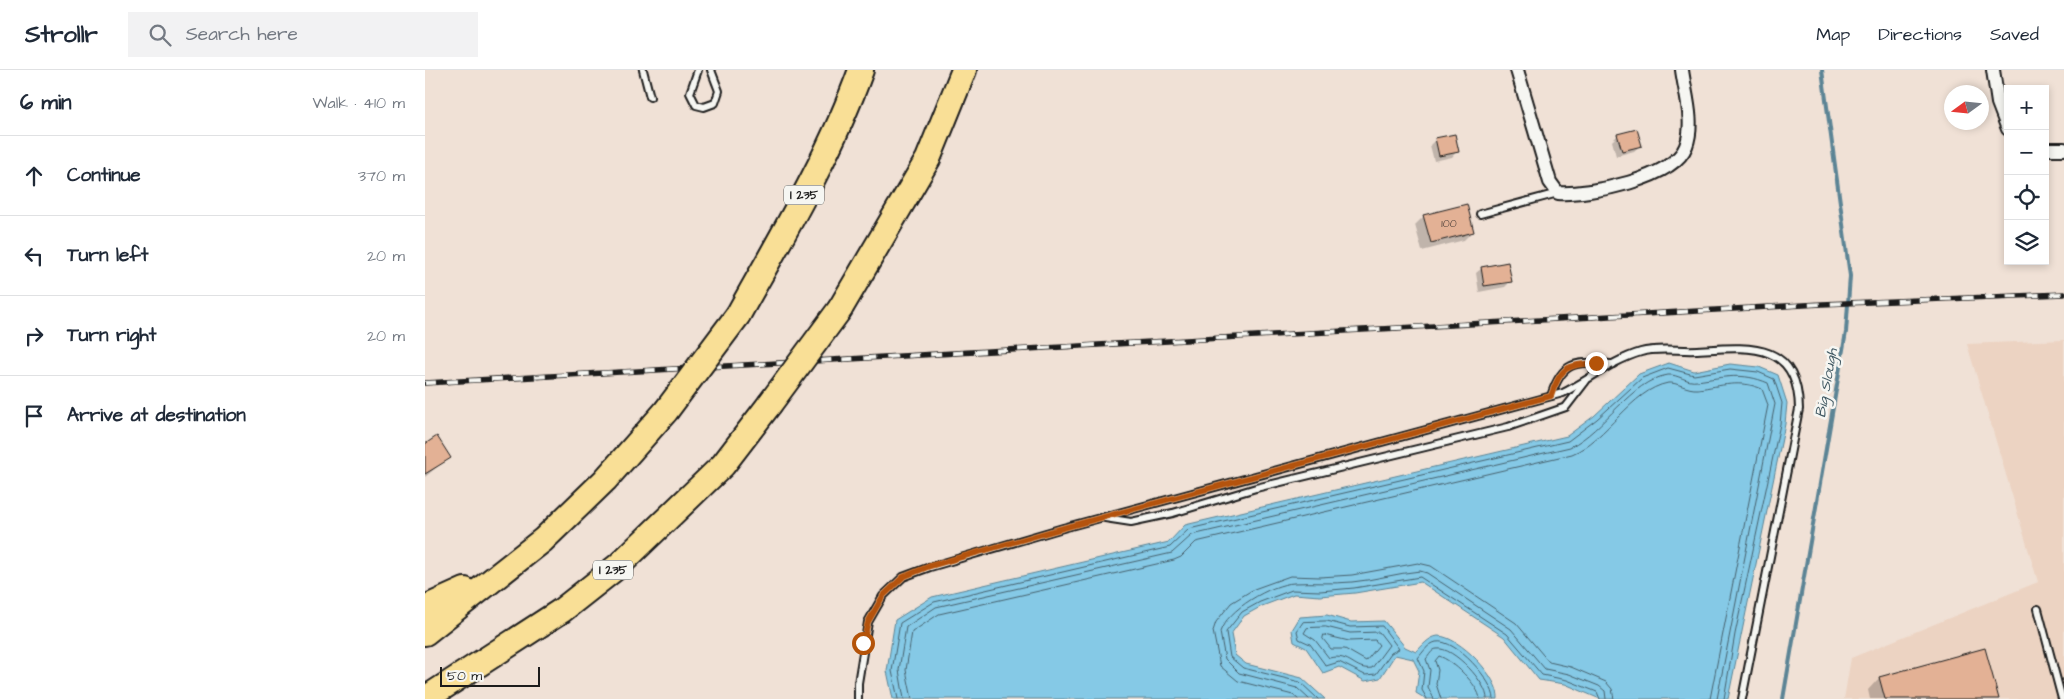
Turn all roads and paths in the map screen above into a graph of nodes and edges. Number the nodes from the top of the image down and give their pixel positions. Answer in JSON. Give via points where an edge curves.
{"nodes":[{"id":1,"x":643,"y":70,"type":"edge"},
{"id":2,"x":698,"y":70,"type":"edge"},
{"id":3,"x":711,"y":70,"type":"edge"},
{"id":4,"x":861,"y":70,"type":"edge"},
{"id":5,"x":964,"y":70,"type":"edge"},
{"id":6,"x":1517,"y":70,"type":"edge"},
{"id":7,"x":1682,"y":70,"type":"edge"},
{"id":8,"x":1993,"y":73,"type":"edge"},
{"id":9,"x":650,"y":97,"type":"dead end"},
{"id":10,"x":2004,"y":119,"type":"edge"},
{"id":11,"x":2049,"y":149,"type":"edge"},
{"id":12,"x":2064,"y":149,"type":"edge"},
{"id":13,"x":1558,"y":193,"type":"junction"},
{"id":14,"x":1480,"y":214,"type":"dead end"},
{"id":15,"x":1613,"y":364,"type":"junction"},
{"id":16,"x":1587,"y":381,"type":"junction"},
{"id":17,"x":1551,"y":396,"type":"junction"},
{"id":18,"x":1101,"y":518,"type":"junction"},
{"id":19,"x":492,"y":578,"type":"junction"},
{"id":20,"x":425,"y":608,"type":"edge"},
{"id":21,"x":2039,"y":609,"type":"dead end"},
{"id":22,"x":425,"y":633,"type":"edge"},
{"id":23,"x":494,"y":654,"type":"junction"},
{"id":24,"x":425,"y":699,"type":"edge"},
{"id":25,"x":442,"y":699,"type":"edge"},
{"id":26,"x":858,"y":699,"type":"edge"},
{"id":27,"x":1743,"y":699,"type":"edge"},
{"id":28,"x":2062,"y":699,"type":"edge"}],
"edges":[{"from":1,"to":9,"type":"lane"},
{"from":2,"to":3,"type":"lane","via":[[690,94],[696,104],[704,107],[715,103],[719,91]]},
{"from":4,"to":19,"type":"highway","number":"I 235","bridge":true,"via":[[850,101],[794,215],[738,315],[666,411],[605,480],[543,540]]},
{"from":5,"to":23,"type":"highway","number":"I 235","bridge":true,"via":[[928,160],[840,309],[723,465],[618,566],[561,612]]},
{"from":6,"to":13,"type":"street","via":[[1550,182]]},
{"from":7,"to":13,"type":"street","via":[[1690,127],[1686,147],[1677,159],[1636,180],[1599,190]]},
{"from":8,"to":10,"type":"street"},
{"from":11,"to":12,"type":"street"},
{"from":13,"to":14,"type":"lane"},
{"from":15,"to":16,"type":"lane"},
{"from":15,"to":17,"type":"lane","via":[[1566,368],[1559,374]]},
{"from":15,"to":27,"type":"lane","via":[[1642,352],[1753,347],[1776,356],[1785,364],[1799,388],[1797,418]]},
{"from":16,"to":17,"type":"lane"},
{"from":16,"to":18,"type":"lane","via":[[1566,408],[1508,426],[1256,488],[1173,513],[1131,522]]},
{"from":17,"to":18,"type":"lane"},
{"from":18,"to":26,"type":"lane","via":[[930,566],[903,577],[883,596],[868,622]]},
{"from":19,"to":20,"type":"highway"},
{"from":19,"to":22,"type":"highway","number":"I 235"},
{"from":21,"to":28,"type":"lane"},
{"from":23,"to":24,"type":"highway","number":"I 235"},
{"from":23,"to":25,"type":"highway"}]}
